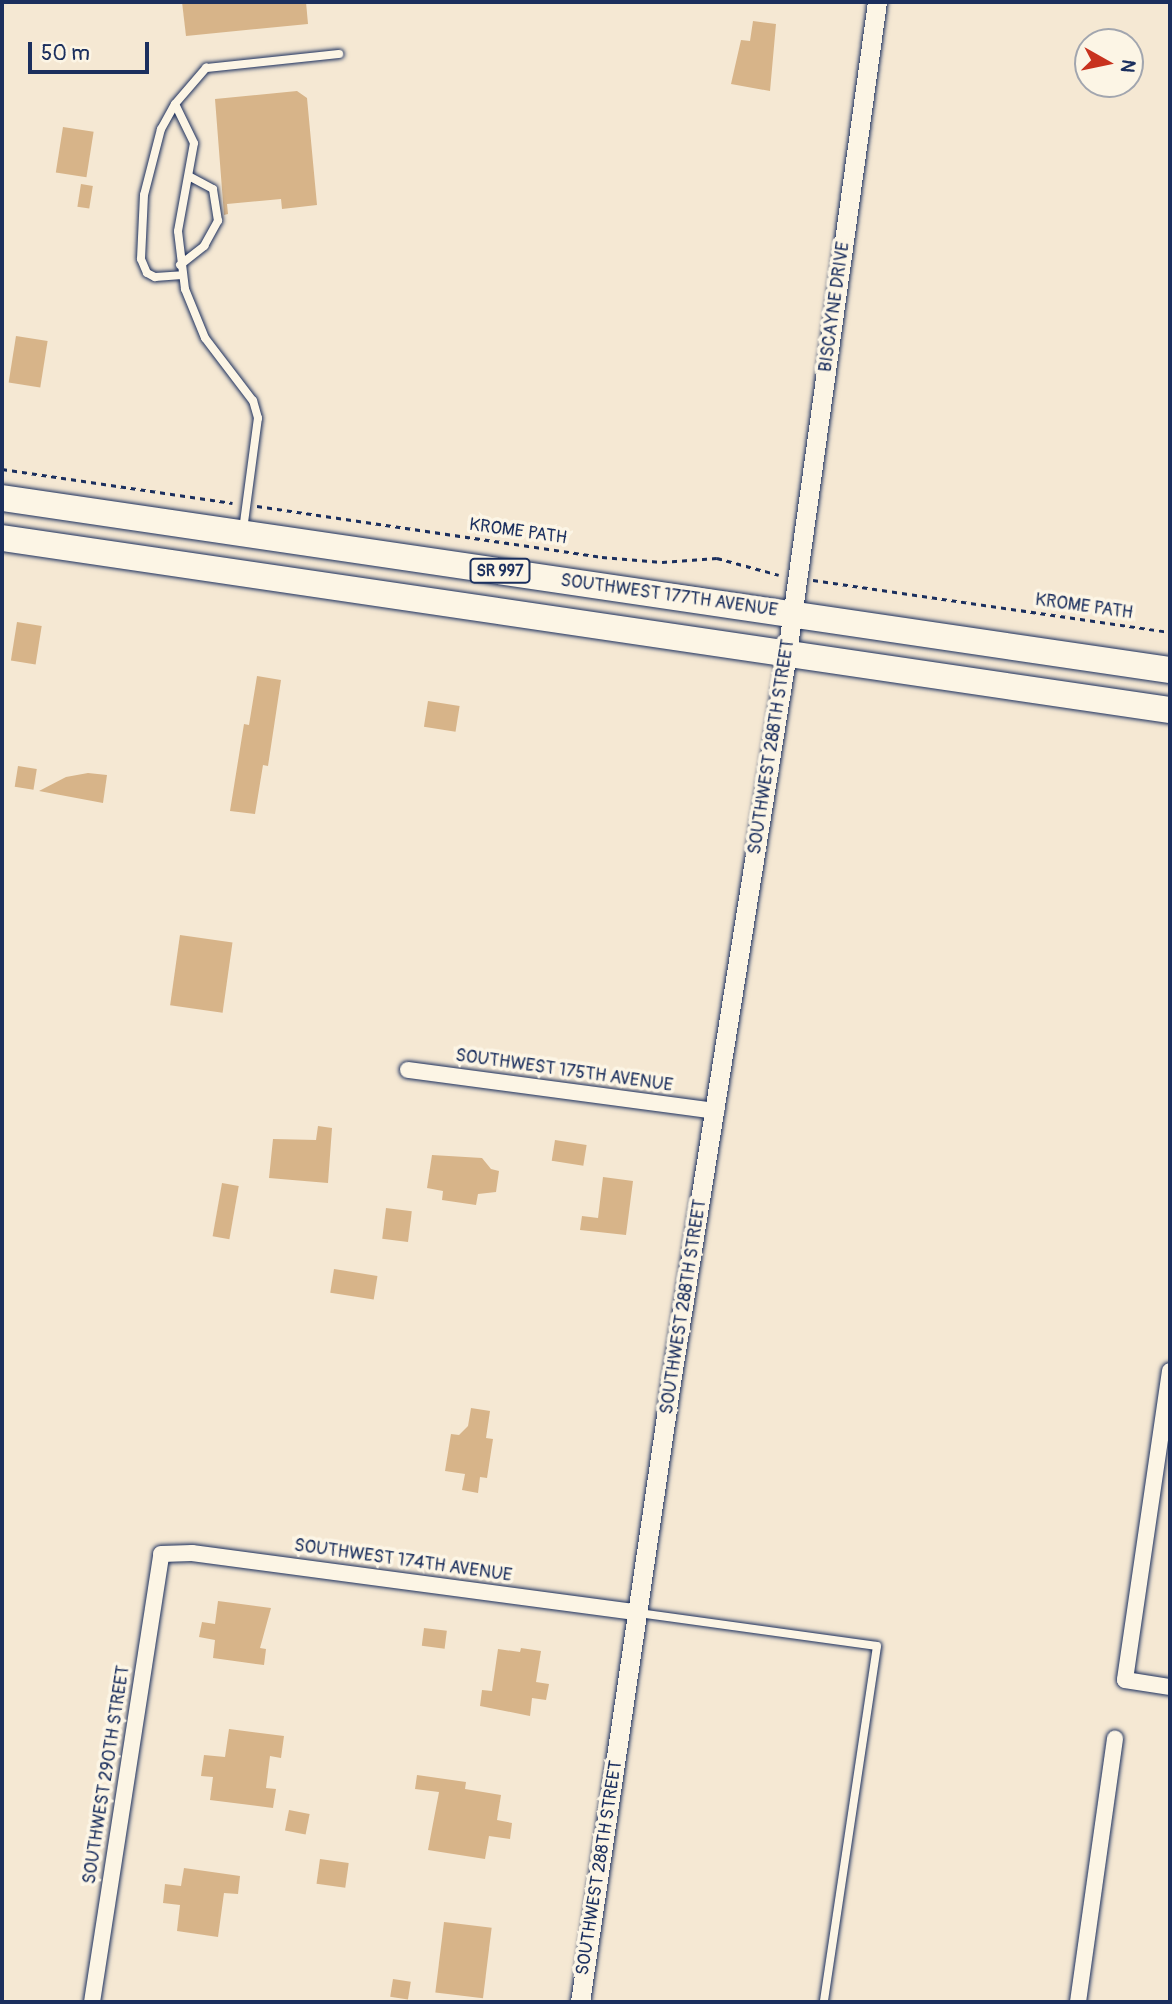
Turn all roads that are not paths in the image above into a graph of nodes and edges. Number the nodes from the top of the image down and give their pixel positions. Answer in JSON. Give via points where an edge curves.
{"nodes":[{"id":1,"x":877,"y":2,"type":"edge"},
{"id":2,"x":339,"y":54,"type":"dead end"},
{"id":3,"x":175,"y":104,"type":"junction"},
{"id":4,"x":190,"y":177,"type":"junction"},
{"id":5,"x":180,"y":265,"type":"junction"},
{"id":6,"x":182,"y":275,"type":"junction"},
{"id":7,"x":2,"y":498,"type":"edge"},
{"id":8,"x":243,"y":533,"type":"junction"},
{"id":9,"x":2,"y":538,"type":"edge"},
{"id":10,"x":791,"y":613,"type":"junction"},
{"id":11,"x":787,"y":653,"type":"junction"},
{"id":12,"x":1170,"y":670,"type":"edge"},
{"id":13,"x":1170,"y":710,"type":"edge"},
{"id":14,"x":408,"y":1070,"type":"dead end"},
{"id":15,"x":716,"y":1111,"type":"junction"},
{"id":16,"x":1170,"y":1371,"type":"edge"},
{"id":17,"x":161,"y":1554,"type":"joint"},
{"id":18,"x":639,"y":1613,"type":"junction"},
{"id":19,"x":1170,"y":1686,"type":"edge"},
{"id":20,"x":1115,"y":1739,"type":"dead end"},
{"id":21,"x":92,"y":2002,"type":"edge"},
{"id":22,"x":580,"y":2002,"type":"edge"},
{"id":23,"x":824,"y":2002,"type":"edge"},
{"id":24,"x":1078,"y":2002,"type":"edge"}],
"edges":[{"from":1,"to":10,"type":"street","name":"BISCAYNE DRIVE"},
{"from":2,"to":3,"type":"lane","via":[[205,68]]},
{"from":3,"to":4,"type":"lane","via":[[194,143]]},
{"from":3,"to":6,"type":"lane","via":[[161,129],[144,195],[141,259],[148,274],[155,277]]},
{"from":4,"to":5,"type":"lane","via":[[179,217]]},
{"from":4,"to":5,"type":"lane","via":[[214,189],[218,221],[204,246]]},
{"from":5,"to":6,"type":"lane"},
{"from":6,"to":8,"type":"lane","via":[[205,338],[257,410]]},
{"from":7,"to":8,"type":"highway","name":"SOUTHWEST 177TH AVENUE","number":"SR 997"},
{"from":8,"to":10,"type":"highway","name":"SOUTHWEST 177TH AVENUE","number":"SR 997"},
{"from":9,"to":11,"type":"highway","number":"SR 997"},
{"from":10,"to":11,"type":"street","name":"SOUTHWEST 288TH STREET"},
{"from":10,"to":12,"type":"highway","name":"SOUTHWEST 177TH AVENUE","number":"SR 997"},
{"from":11,"to":13,"type":"highway","number":"SR 997"},
{"from":11,"to":15,"type":"street","name":"SOUTHWEST 288TH STREET"},
{"from":14,"to":15,"type":"street","name":"SOUTHWEST 175TH AVENUE"},
{"from":15,"to":18,"type":"street","name":"SOUTHWEST 288TH STREET"},
{"from":16,"to":19,"type":"street","via":[[1125,1680]]},
{"from":17,"to":18,"type":"street","name":"SOUTHWEST 174TH AVENUE","via":[[192,1553]]},
{"from":17,"to":21,"type":"street","name":"SOUTHWEST 290TH STREET"},
{"from":18,"to":22,"type":"street","name":"SOUTHWEST 288TH STREET"},
{"from":18,"to":23,"type":"lane","via":[[877,1646]]},
{"from":20,"to":24,"type":"street"}]}
